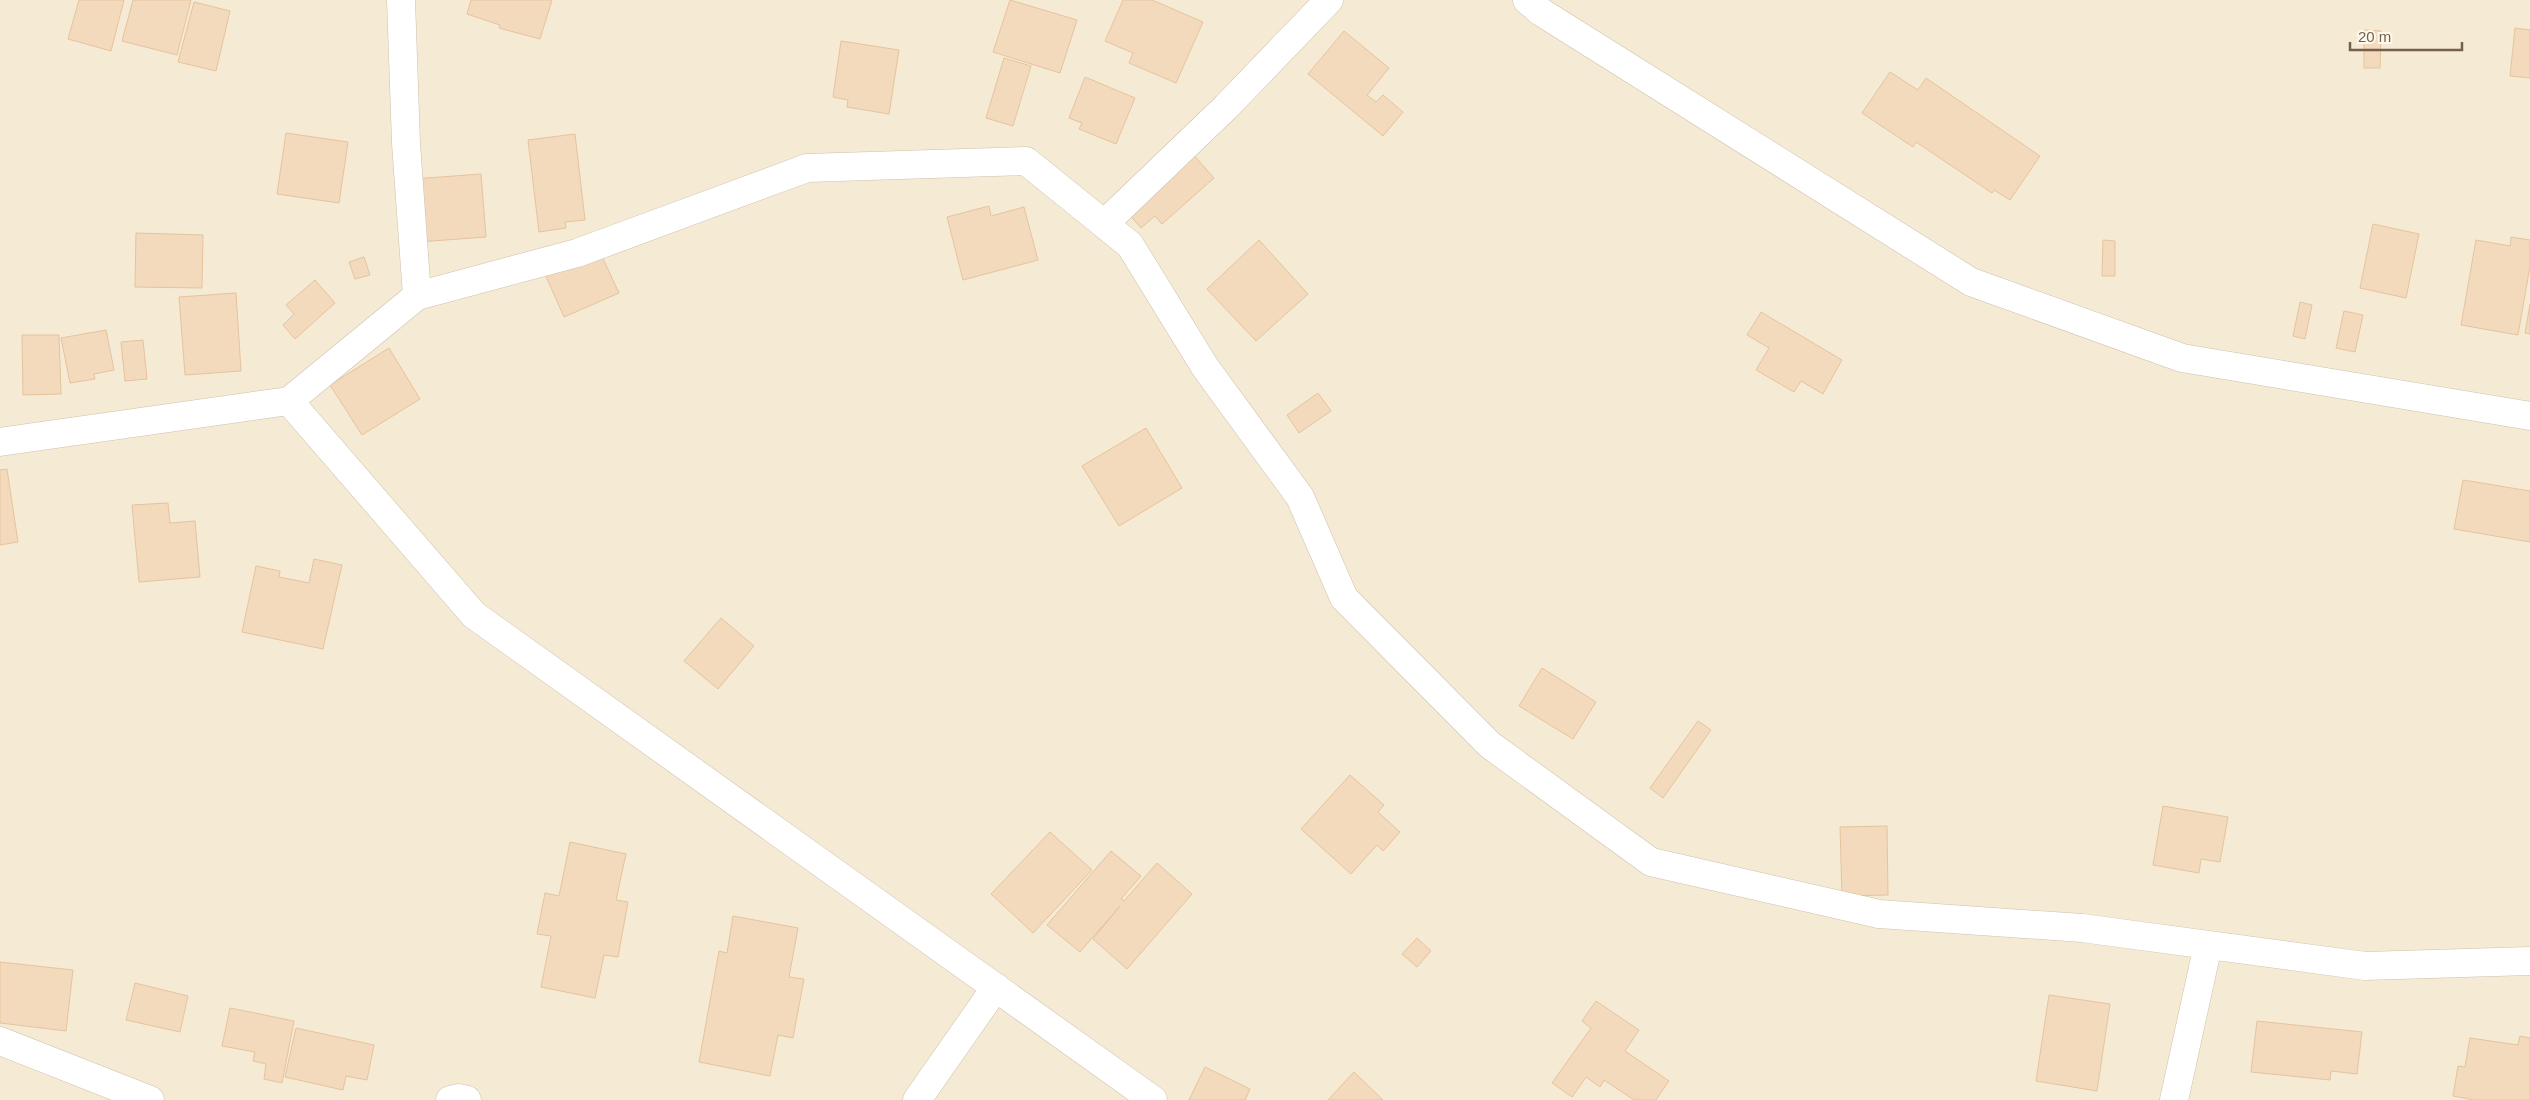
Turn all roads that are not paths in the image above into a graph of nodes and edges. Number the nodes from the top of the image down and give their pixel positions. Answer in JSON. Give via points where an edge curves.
{"nodes":[{"id":1,"x":401,"y":0,"type":"edge"},
{"id":2,"x":1329,"y":0,"type":"edge"},
{"id":3,"x":1527,"y":0,"type":"edge"},
{"id":4,"x":1104,"y":224,"type":"junction"},
{"id":5,"x":417,"y":296,"type":"junction"},
{"id":6,"x":289,"y":401,"type":"junction"},
{"id":7,"x":2530,"y":416,"type":"edge"},
{"id":8,"x":0,"y":442,"type":"edge"},
{"id":9,"x":2208,"y":945,"type":"junction"},
{"id":10,"x":2530,"y":961,"type":"edge"},
{"id":11,"x":996,"y":987,"type":"junction"},
{"id":12,"x":0,"y":1041,"type":"edge"},
{"id":13,"x":150,"y":1100,"type":"edge"},
{"id":14,"x":450,"y":1100,"type":"edge"},
{"id":15,"x":467,"y":1100,"type":"edge"},
{"id":16,"x":917,"y":1100,"type":"edge"},
{"id":17,"x":1153,"y":1100,"type":"edge"},
{"id":18,"x":2174,"y":1100,"type":"edge"}],
"edges":[{"from":1,"to":5,"type":"street","via":[[406,143]]},
{"from":2,"to":4,"type":"street","via":[[1226,107]]},
{"from":3,"to":7,"type":"street","via":[[1683,103],[1971,282],[2182,358]]},
{"from":4,"to":5,"type":"street","via":[[1026,161],[807,168],[578,253]]},
{"from":4,"to":9,"type":"street","via":[[1130,246],[1205,367],[1300,497],[1344,598],[1490,745],[1651,862],[1879,914],[2082,928]]},
{"from":5,"to":6,"type":"street"},
{"from":6,"to":8,"type":"street"},
{"from":6,"to":11,"type":"street","via":[[474,615]]},
{"from":9,"to":10,"type":"street","via":[[2365,966]]},
{"from":9,"to":18,"type":"street"},
{"from":11,"to":16,"type":"street"},
{"from":11,"to":17,"type":"street"},
{"from":12,"to":13,"type":"street"},
{"from":14,"to":15,"type":"street"}]}
